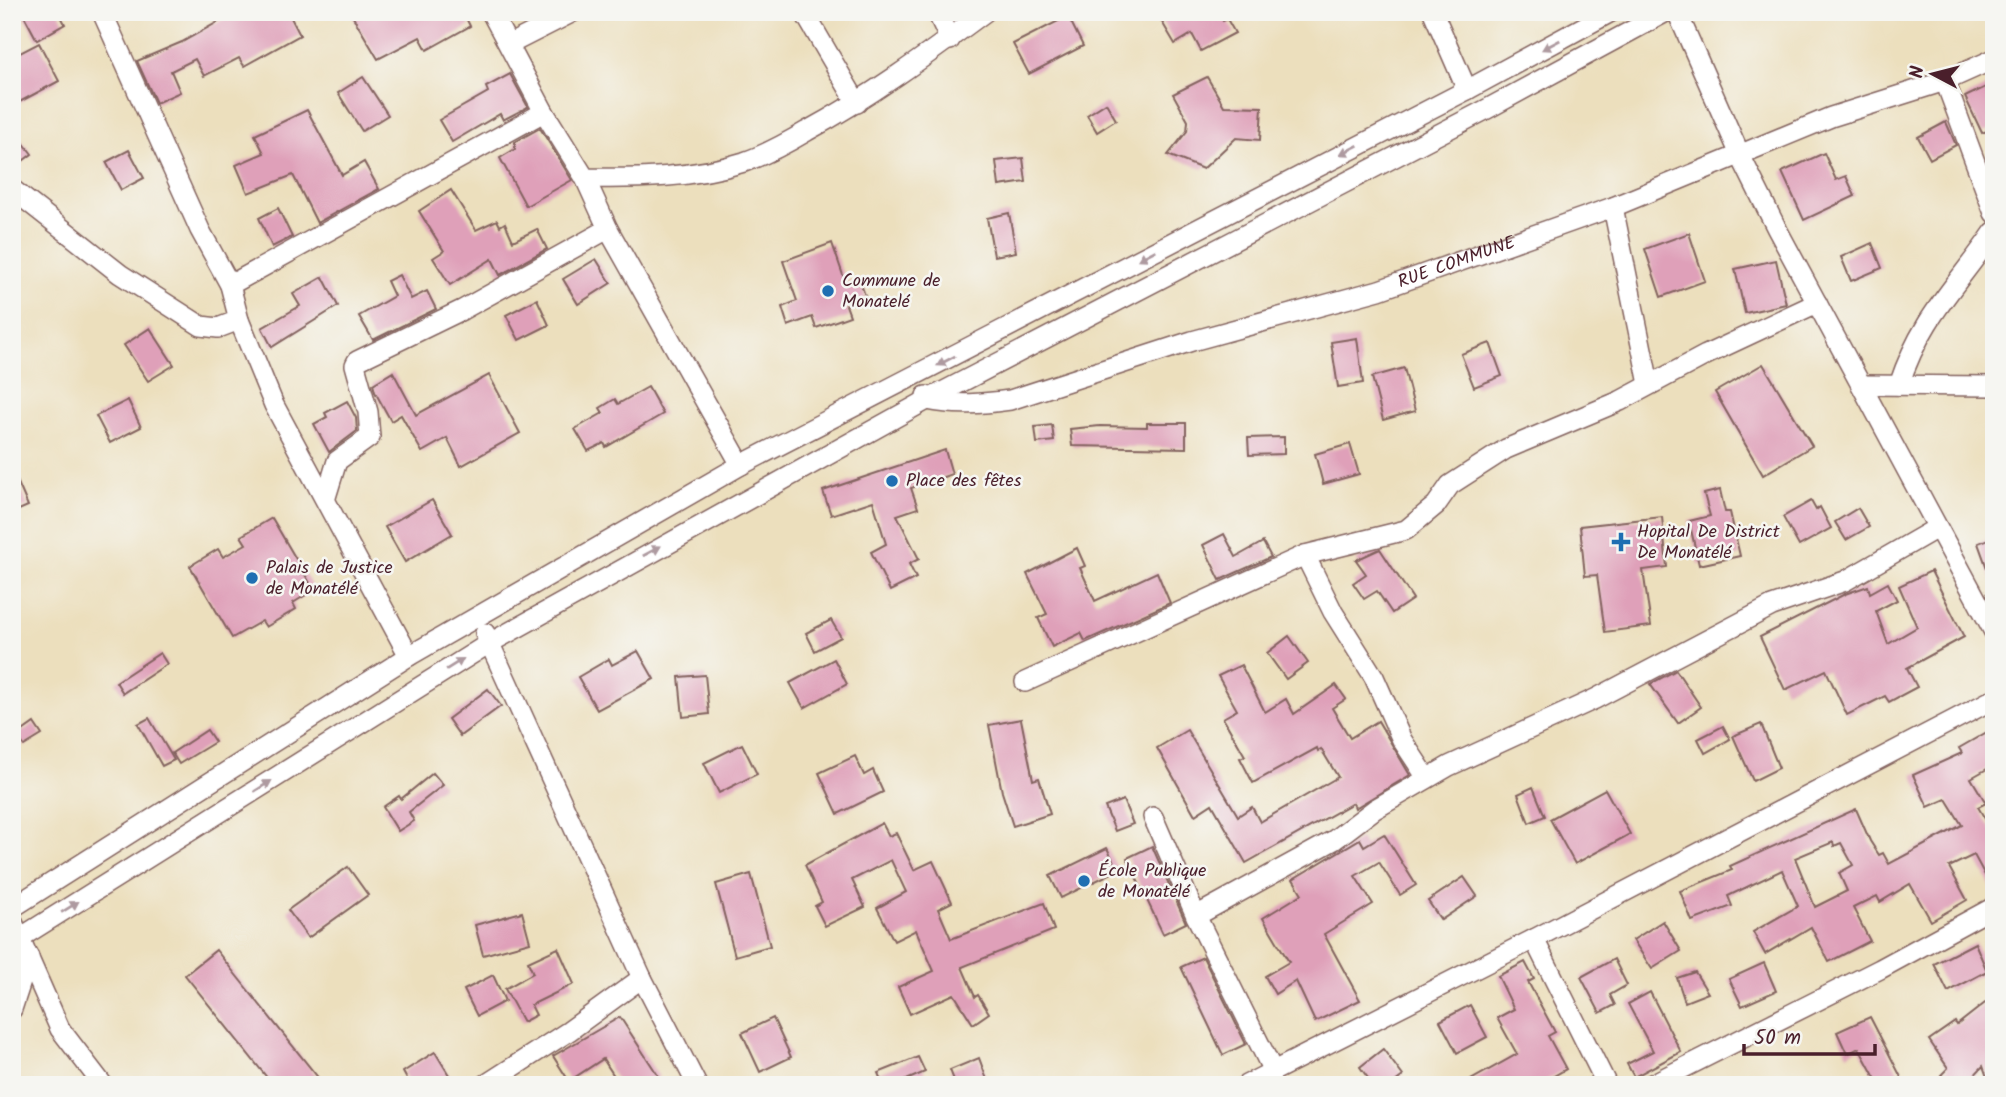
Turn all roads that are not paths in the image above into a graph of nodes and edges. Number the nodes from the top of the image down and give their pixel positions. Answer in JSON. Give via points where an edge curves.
{"nodes":[{"id":1,"x":102,"y":12,"type":"edge"},
{"id":2,"x":491,"y":12,"type":"edge"},
{"id":3,"x":573,"y":12,"type":"edge"},
{"id":4,"x":804,"y":12,"type":"edge"},
{"id":5,"x":937,"y":12,"type":"edge"},
{"id":6,"x":985,"y":12,"type":"edge"},
{"id":7,"x":1433,"y":12,"type":"edge"},
{"id":8,"x":1611,"y":12,"type":"edge"},
{"id":9,"x":1666,"y":12,"type":"edge"},
{"id":10,"x":1677,"y":12,"type":"edge"},
{"id":11,"x":950,"y":40,"type":"junction"},
{"id":12,"x":510,"y":44,"type":"junction"},
{"id":13,"x":1994,"y":60,"type":"edge"},
{"id":14,"x":1945,"y":81,"type":"junction"},
{"id":15,"x":1466,"y":90,"type":"junction"},
{"id":16,"x":857,"y":103,"type":"junction"},
{"id":17,"x":544,"y":112,"type":"junction"},
{"id":18,"x":1741,"y":157,"type":"junction"},
{"id":19,"x":585,"y":178,"type":"junction"},
{"id":20,"x":12,"y":189,"type":"edge"},
{"id":21,"x":1264,"y":194,"type":"junction"},
{"id":22,"x":1613,"y":207,"type":"junction"},
{"id":23,"x":1994,"y":213,"type":"edge"},
{"id":24,"x":1276,"y":217,"type":"junction"},
{"id":25,"x":608,"y":229,"type":"junction"},
{"id":26,"x":1994,"y":232,"type":"edge"},
{"id":27,"x":230,"y":285,"type":"junction"},
{"id":28,"x":1817,"y":303,"type":"junction"},
{"id":29,"x":239,"y":320,"type":"junction"},
{"id":30,"x":918,"y":375,"type":"junction"},
{"id":31,"x":1649,"y":384,"type":"junction"},
{"id":32,"x":1862,"y":384,"type":"junction"},
{"id":33,"x":1899,"y":385,"type":"junction"},
{"id":34,"x":1994,"y":386,"type":"edge"},
{"id":35,"x":928,"y":400,"type":"junction"},
{"id":36,"x":741,"y":465,"type":"junction"},
{"id":37,"x":326,"y":497,"type":"junction"},
{"id":38,"x":1937,"y":528,"type":"junction"},
{"id":39,"x":1306,"y":555,"type":"junction"},
{"id":40,"x":480,"y":617,"type":"junction"},
{"id":41,"x":1994,"y":632,"type":"edge"},
{"id":42,"x":488,"y":643,"type":"junction"},
{"id":43,"x":409,"y":656,"type":"junction"},
{"id":44,"x":1025,"y":682,"type":"dead end"},
{"id":45,"x":1994,"y":699,"type":"edge"},
{"id":46,"x":1427,"y":778,"type":"junction"},
{"id":47,"x":1153,"y":817,"type":"dead end"},
{"id":48,"x":1994,"y":907,"type":"edge"},
{"id":49,"x":12,"y":908,"type":"edge"},
{"id":50,"x":1196,"y":916,"type":"junction"},
{"id":51,"x":12,"y":920,"type":"edge"},
{"id":52,"x":1534,"y":939,"type":"junction"},
{"id":53,"x":17,"y":941,"type":"edge"},
{"id":54,"x":29,"y":957,"type":"junction"},
{"id":55,"x":642,"y":978,"type":"junction"},
{"id":56,"x":12,"y":1009,"type":"edge"},
{"id":57,"x":1273,"y":1071,"type":"junction"},
{"id":58,"x":103,"y":1085,"type":"edge"},
{"id":59,"x":485,"y":1085,"type":"edge"},
{"id":60,"x":697,"y":1085,"type":"edge"},
{"id":61,"x":1246,"y":1085,"type":"edge"},
{"id":62,"x":1607,"y":1085,"type":"edge"},
{"id":63,"x":1650,"y":1085,"type":"edge"}],
"edges":[{"from":1,"to":27,"type":"street","via":[[200,230]]},
{"from":2,"to":12,"type":"street"},
{"from":3,"to":12,"type":"street"},
{"from":4,"to":16,"type":"street"},
{"from":5,"to":11,"type":"street"},
{"from":6,"to":11,"type":"street"},
{"from":7,"to":15,"type":"street"},
{"from":8,"to":15,"type":"street","one_way":true},
{"from":9,"to":24,"type":"street"},
{"from":10,"to":18,"type":"street"},
{"from":11,"to":16,"type":"street"},
{"from":12,"to":17,"type":"street"},
{"from":13,"to":14,"type":"street","name":"RUE COMMUNE"},
{"from":14,"to":18,"type":"street","name":"RUE COMMUNE","via":[[1831,117]]},
{"from":14,"to":23,"type":"street"},
{"from":15,"to":21,"type":"street","one_way":true},
{"from":16,"to":19,"type":"street","via":[[780,147],[743,162],[654,177]]},
{"from":17,"to":19,"type":"street"},
{"from":17,"to":27,"type":"street"},
{"from":18,"to":22,"type":"street","name":"RUE COMMUNE"},
{"from":18,"to":28,"type":"street"},
{"from":19,"to":25,"type":"street"},
{"from":20,"to":29,"type":"street","via":[[120,274],[201,326],[218,328]]},
{"from":21,"to":24,"type":"street"},
{"from":21,"to":30,"type":"street","one_way":true},
{"from":22,"to":31,"type":"street"},
{"from":22,"to":35,"type":"street","name":"RUE COMMUNE","via":[[1378,290],[1192,341],[1010,400],[979,405]]},
{"from":24,"to":35,"type":"street"},
{"from":25,"to":36,"type":"street"},
{"from":25,"to":37,"type":"street","via":[[462,310],[358,360],[355,365],[370,437],[337,461]]},
{"from":26,"to":33,"type":"street","via":[[1926,321]]},
{"from":27,"to":29,"type":"street"},
{"from":28,"to":31,"type":"street"},
{"from":28,"to":32,"type":"street"},
{"from":29,"to":37,"type":"street","via":[[274,405]]},
{"from":30,"to":35,"type":"street"},
{"from":30,"to":36,"type":"street"},
{"from":31,"to":39,"type":"street","via":[[1473,468],[1406,530]]},
{"from":32,"to":33,"type":"street"},
{"from":32,"to":38,"type":"street"},
{"from":33,"to":34,"type":"street"},
{"from":42,"to":35,"type":"street","one_way":true},
{"from":36,"to":40,"type":"street"},
{"from":37,"to":43,"type":"street"},
{"from":38,"to":41,"type":"street"},
{"from":38,"to":46,"type":"street","via":[[1845,581],[1772,606],[1595,699]]},
{"from":39,"to":44,"type":"street"},
{"from":39,"to":46,"type":"street","via":[[1333,612],[1374,677],[1402,740]]},
{"from":40,"to":42,"type":"street"},
{"from":40,"to":43,"type":"street"},
{"from":53,"to":42,"type":"street","one_way":true},
{"from":42,"to":55,"type":"street"},
{"from":43,"to":49,"type":"street"},
{"from":45,"to":52,"type":"street"},
{"from":46,"to":50,"type":"street","via":[[1334,840]]},
{"from":47,"to":50,"type":"street"},
{"from":48,"to":63,"type":"street"},
{"from":50,"to":57,"type":"street"},
{"from":51,"to":53,"type":"street"},
{"from":52,"to":57,"type":"street"},
{"from":52,"to":62,"type":"street"},
{"from":53,"to":54,"type":"street"},
{"from":54,"to":56,"type":"street"},
{"from":54,"to":58,"type":"street","via":[[60,1028]]},
{"from":55,"to":59,"type":"street"},
{"from":55,"to":60,"type":"street"},
{"from":57,"to":61,"type":"street"}]}
